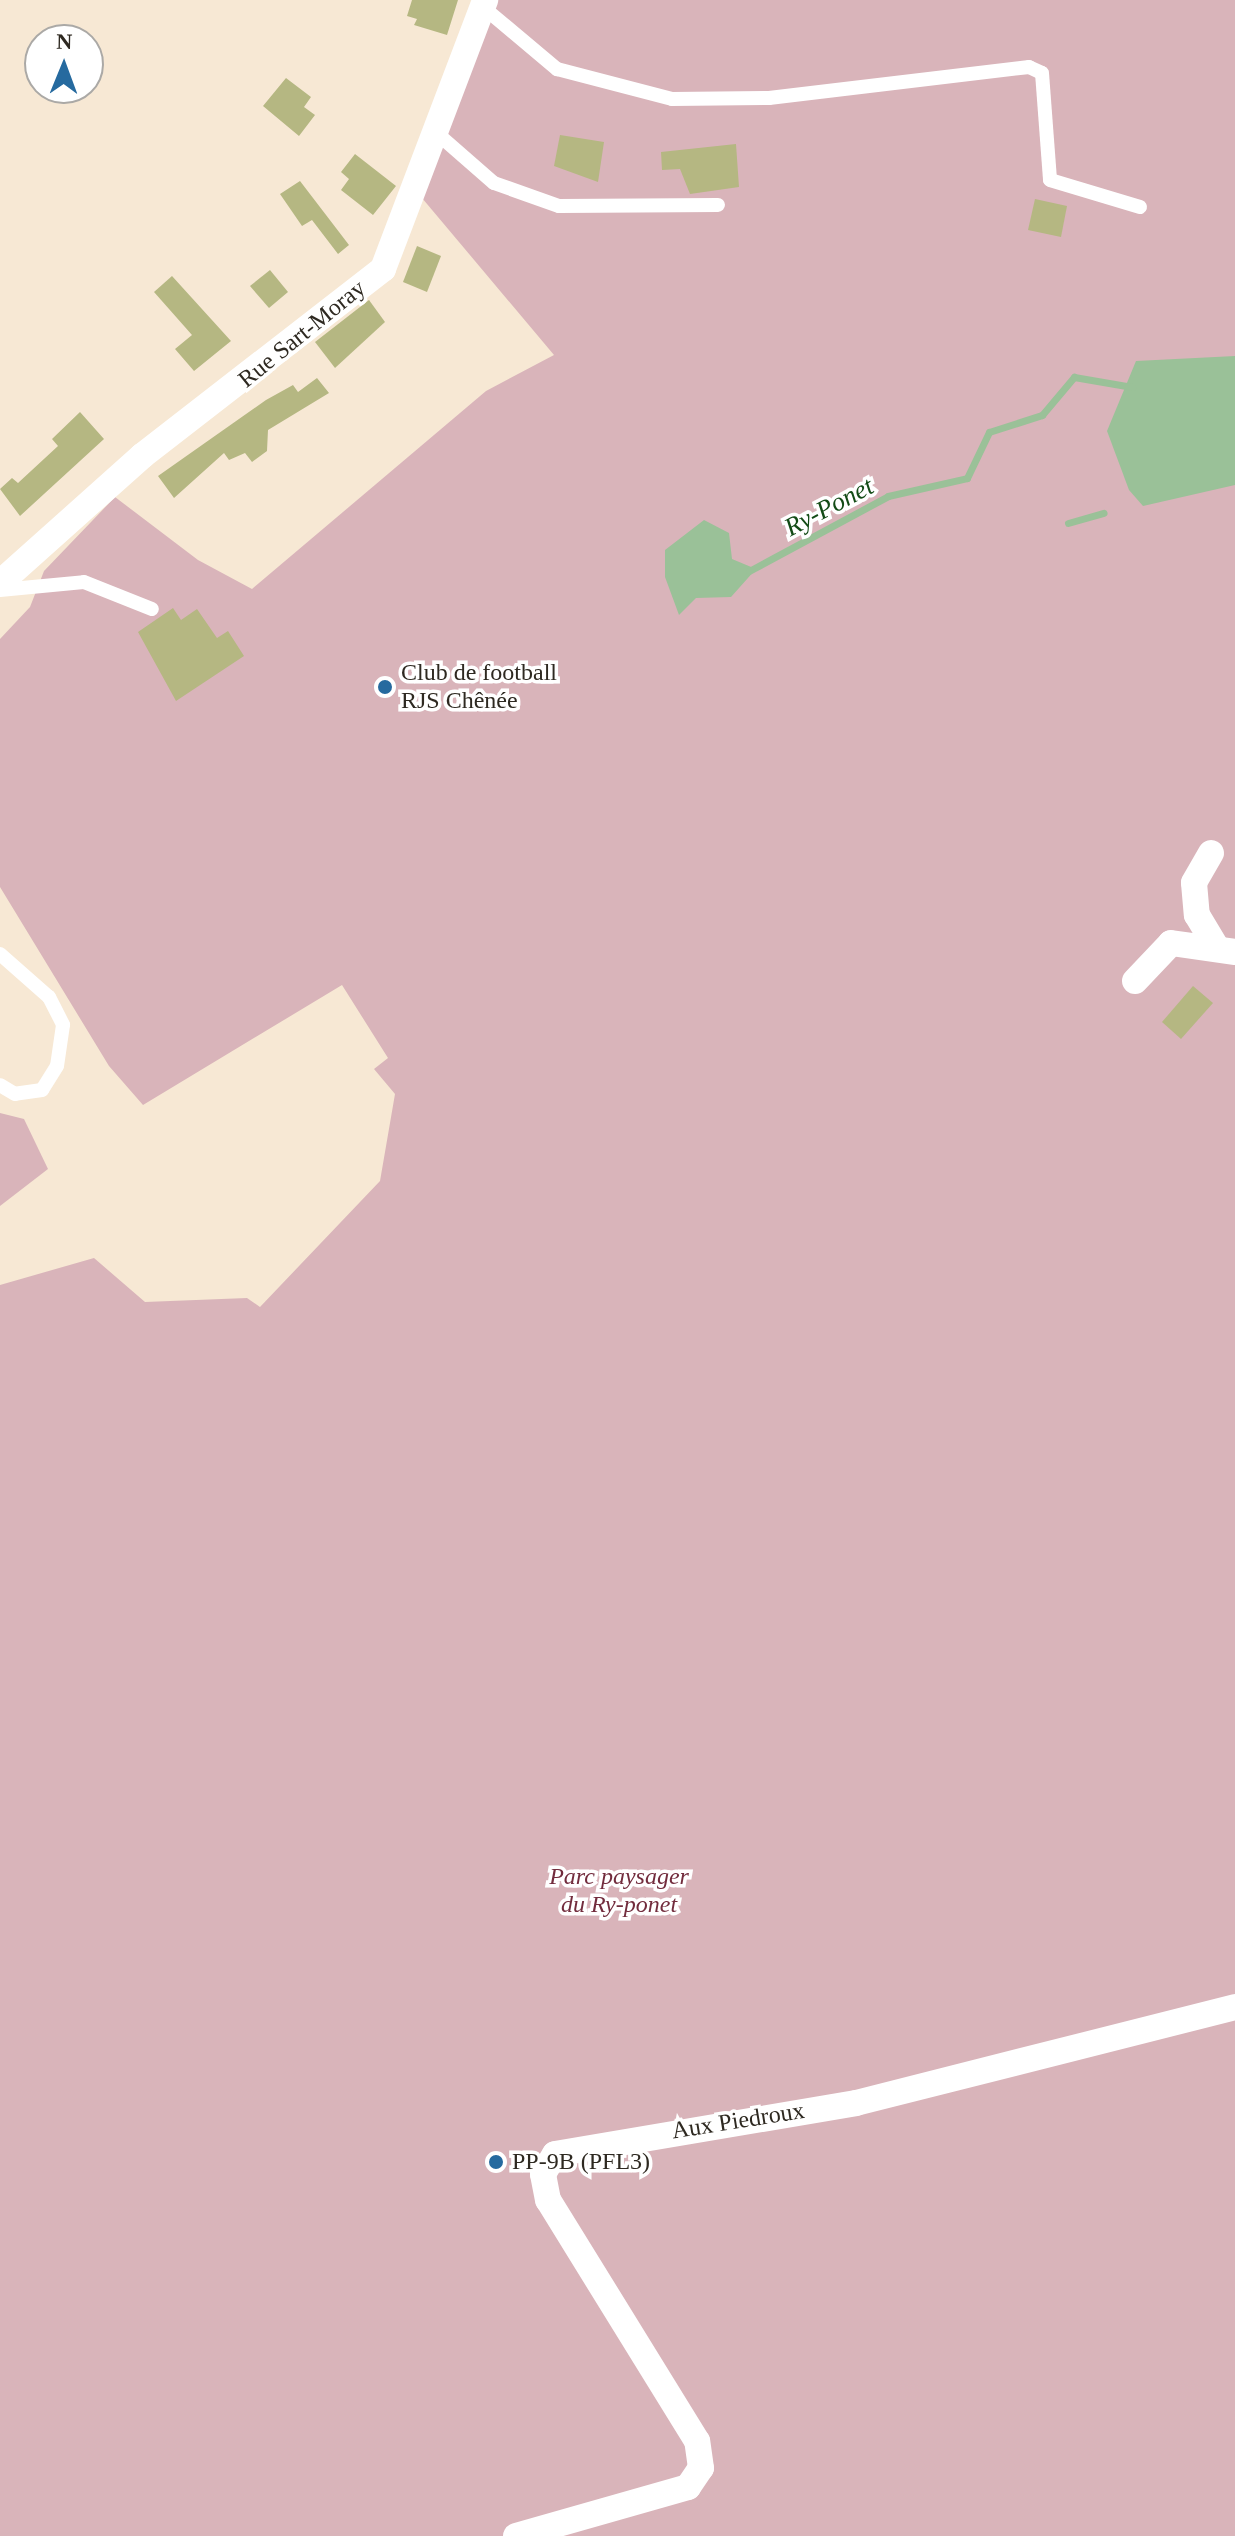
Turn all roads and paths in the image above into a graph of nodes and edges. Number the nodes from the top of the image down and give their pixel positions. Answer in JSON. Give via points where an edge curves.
{"nodes":[{"id":1,"x":484,"y":4,"type":"edge"},
{"id":2,"x":432,"y":129,"type":"junction"},
{"id":3,"x":718,"y":205,"type":"dead end"},
{"id":4,"x":1140,"y":207,"type":"dead end"},
{"id":5,"x":0,"y":583,"type":"edge"},
{"id":6,"x":0,"y":590,"type":"edge"},
{"id":7,"x":152,"y":609,"type":"dead end"},
{"id":8,"x":1211,"y":853,"type":"dead end"},
{"id":9,"x":1226,"y":950,"type":"edge"},
{"id":10,"x":0,"y":954,"type":"edge"},
{"id":11,"x":1135,"y":981,"type":"dead end"},
{"id":12,"x":0,"y":1085,"type":"edge"},
{"id":13,"x":1235,"y":2007,"type":"edge"},
{"id":14,"x":516,"y":2536,"type":"edge"}],
"edges":[{"from":1,"to":2,"type":"street","name":"Rue Sart-Moray"},
{"from":1,"to":4,"type":"lane","via":[[557,69],[672,99],[769,98],[1029,67],[1042,73],[1050,180]]},
{"from":2,"to":3,"type":"lane","via":[[494,183],[559,206]]},
{"from":2,"to":5,"type":"street","name":"Rue Sart-Moray","via":[[383,269],[142,456]]},
{"from":6,"to":7,"type":"lane","via":[[84,582]]},
{"from":8,"to":9,"type":"street","via":[[1194,883],[1197,915]]},
{"from":9,"to":11,"type":"street","via":[[1171,943]]},
{"from":10,"to":12,"type":"lane","via":[[49,997],[63,1025],[57,1066],[42,1090],[15,1094]]},
{"from":13,"to":14,"type":"street","name":"Aux Piedroux","via":[[856,2103],[555,2154],[543,2174],[548,2200],[697,2441],[701,2468],[688,2487]]}]}
